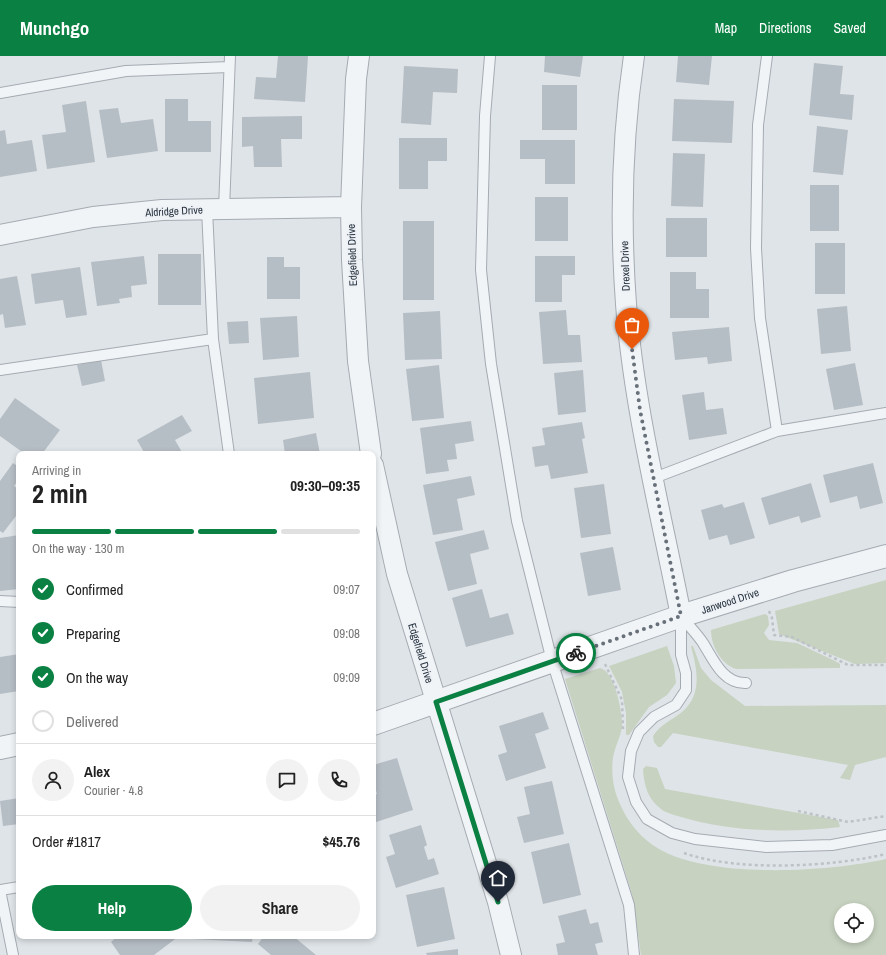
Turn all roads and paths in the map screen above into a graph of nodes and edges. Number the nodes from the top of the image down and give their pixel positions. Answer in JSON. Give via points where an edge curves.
{"nodes":[{"id":1,"x":230,"y":56,"type":"edge"},
{"id":2,"x":359,"y":56,"type":"edge"},
{"id":3,"x":490,"y":56,"type":"edge"},
{"id":4,"x":634,"y":56,"type":"edge"},
{"id":5,"x":767,"y":56,"type":"edge"},
{"id":6,"x":229,"y":67,"type":"junction"},
{"id":7,"x":0,"y":93,"type":"edge"},
{"id":8,"x":350,"y":207,"type":"junction"},
{"id":9,"x":215,"y":209,"type":"junction"},
{"id":10,"x":0,"y":235,"type":"edge"},
{"id":11,"x":214,"y":339,"type":"junction"},
{"id":12,"x":0,"y":370,"type":"edge"},
{"id":13,"x":886,"y":413,"type":"edge"},
{"id":14,"x":777,"y":431,"type":"junction"},
{"id":15,"x":229,"y":451,"type":"edge"},
{"id":16,"x":371,"y":451,"type":"edge"},
{"id":17,"x":654,"y":478,"type":"junction"},
{"id":18,"x":376,"y":479,"type":"edge"},
{"id":19,"x":886,"y":556,"type":"edge"},
{"id":20,"x":0,"y":601,"type":"edge"},
{"id":21,"x":16,"y":602,"type":"edge"},
{"id":22,"x":769,"y":611,"type":"dead end"},
{"id":23,"x":681,"y":616,"type":"junction"},
{"id":24,"x":552,"y":661,"type":"junction"},
{"id":25,"x":605,"y":664,"type":"dead end"},
{"id":26,"x":886,"y":666,"type":"edge"},
{"id":27,"x":746,"y":683,"type":"dead end"},
{"id":28,"x":436,"y":702,"type":"junction"},
{"id":29,"x":376,"y":723,"type":"edge"},
{"id":30,"x":623,"y":732,"type":"dead end"},
{"id":31,"x":16,"y":745,"type":"edge"},
{"id":32,"x":0,"y":748,"type":"edge"},
{"id":33,"x":798,"y":811,"type":"dead end"},
{"id":34,"x":886,"y":816,"type":"edge"},
{"id":35,"x":886,"y":835,"type":"edge"},
{"id":36,"x":683,"y":852,"type":"dead end"},
{"id":37,"x":886,"y":854,"type":"edge"},
{"id":38,"x":16,"y":887,"type":"edge"},
{"id":39,"x":0,"y":890,"type":"edge"},
{"id":40,"x":13,"y":955,"type":"edge"},
{"id":41,"x":511,"y":955,"type":"edge"},
{"id":42,"x":634,"y":955,"type":"edge"}],
"edges":[{"from":1,"to":6,"type":"lane"},
{"from":2,"to":8,"type":"street","name":"Edgefield Drive"},
{"from":3,"to":24,"type":"lane","via":[[485,116],[481,270],[491,364],[517,521]]},
{"from":4,"to":17,"type":"street","name":"Drexel Drive","via":[[628,96],[622,201],[626,304],[640,410]]},
{"from":5,"to":14,"type":"lane","via":[[758,125],[756,248],[760,318]]},
{"from":6,"to":7,"type":"lane","via":[[126,71]]},
{"from":6,"to":9,"type":"lane"},
{"from":8,"to":9,"type":"street","name":"Aldridge Drive"},
{"from":8,"to":16,"type":"street","name":"Edgefield Drive","via":[[358,361]]},
{"from":9,"to":10,"type":"street","name":"Aldridge Drive","via":[[162,210],[93,217]]},
{"from":9,"to":11,"type":"lane"},
{"from":11,"to":12,"type":"lane"},
{"from":11,"to":15,"type":"lane"},
{"from":13,"to":14,"type":"lane"},
{"from":14,"to":17,"type":"lane"},
{"from":17,"to":23,"type":"street","name":"Drexel Drive"},
{"from":18,"to":28,"type":"street","name":"Edgefield Drive","via":[[396,574]]},
{"from":19,"to":23,"type":"street","name":"Janwood Drive","via":[[793,580]]},
{"from":20,"to":21,"type":"lane"},
{"from":22,"to":26,"type":"path","via":[[774,635],[792,637],[848,665]]},
{"from":23,"to":24,"type":"street","name":"Janwood Drive"},
{"from":23,"to":27,"type":"lane","via":[[724,675]]},
{"from":23,"to":35,"type":"lane","via":[[681,655],[686,673],[686,690],[676,705],[654,717],[639,732],[631,751],[628,777],[636,802],[647,819],[672,833],[695,839],[766,848],[832,845]]},
{"from":24,"to":28,"type":"street","name":"Janwood Drive"},
{"from":24,"to":42,"type":"lane","via":[[629,905]]},
{"from":25,"to":30,"type":"path","via":[[622,700]]},
{"from":28,"to":29,"type":"street","name":"Janwood Drive"},
{"from":28,"to":41,"type":"street","name":"Edgefield Drive","via":[[498,902]]},
{"from":31,"to":32,"type":"street"},
{"from":33,"to":34,"type":"path","via":[[848,822]]},
{"from":36,"to":37,"type":"path","via":[[735,863],[790,865],[834,864]]},
{"from":38,"to":39,"type":"lane"},
{"from":39,"to":40,"type":"lane"}]}
